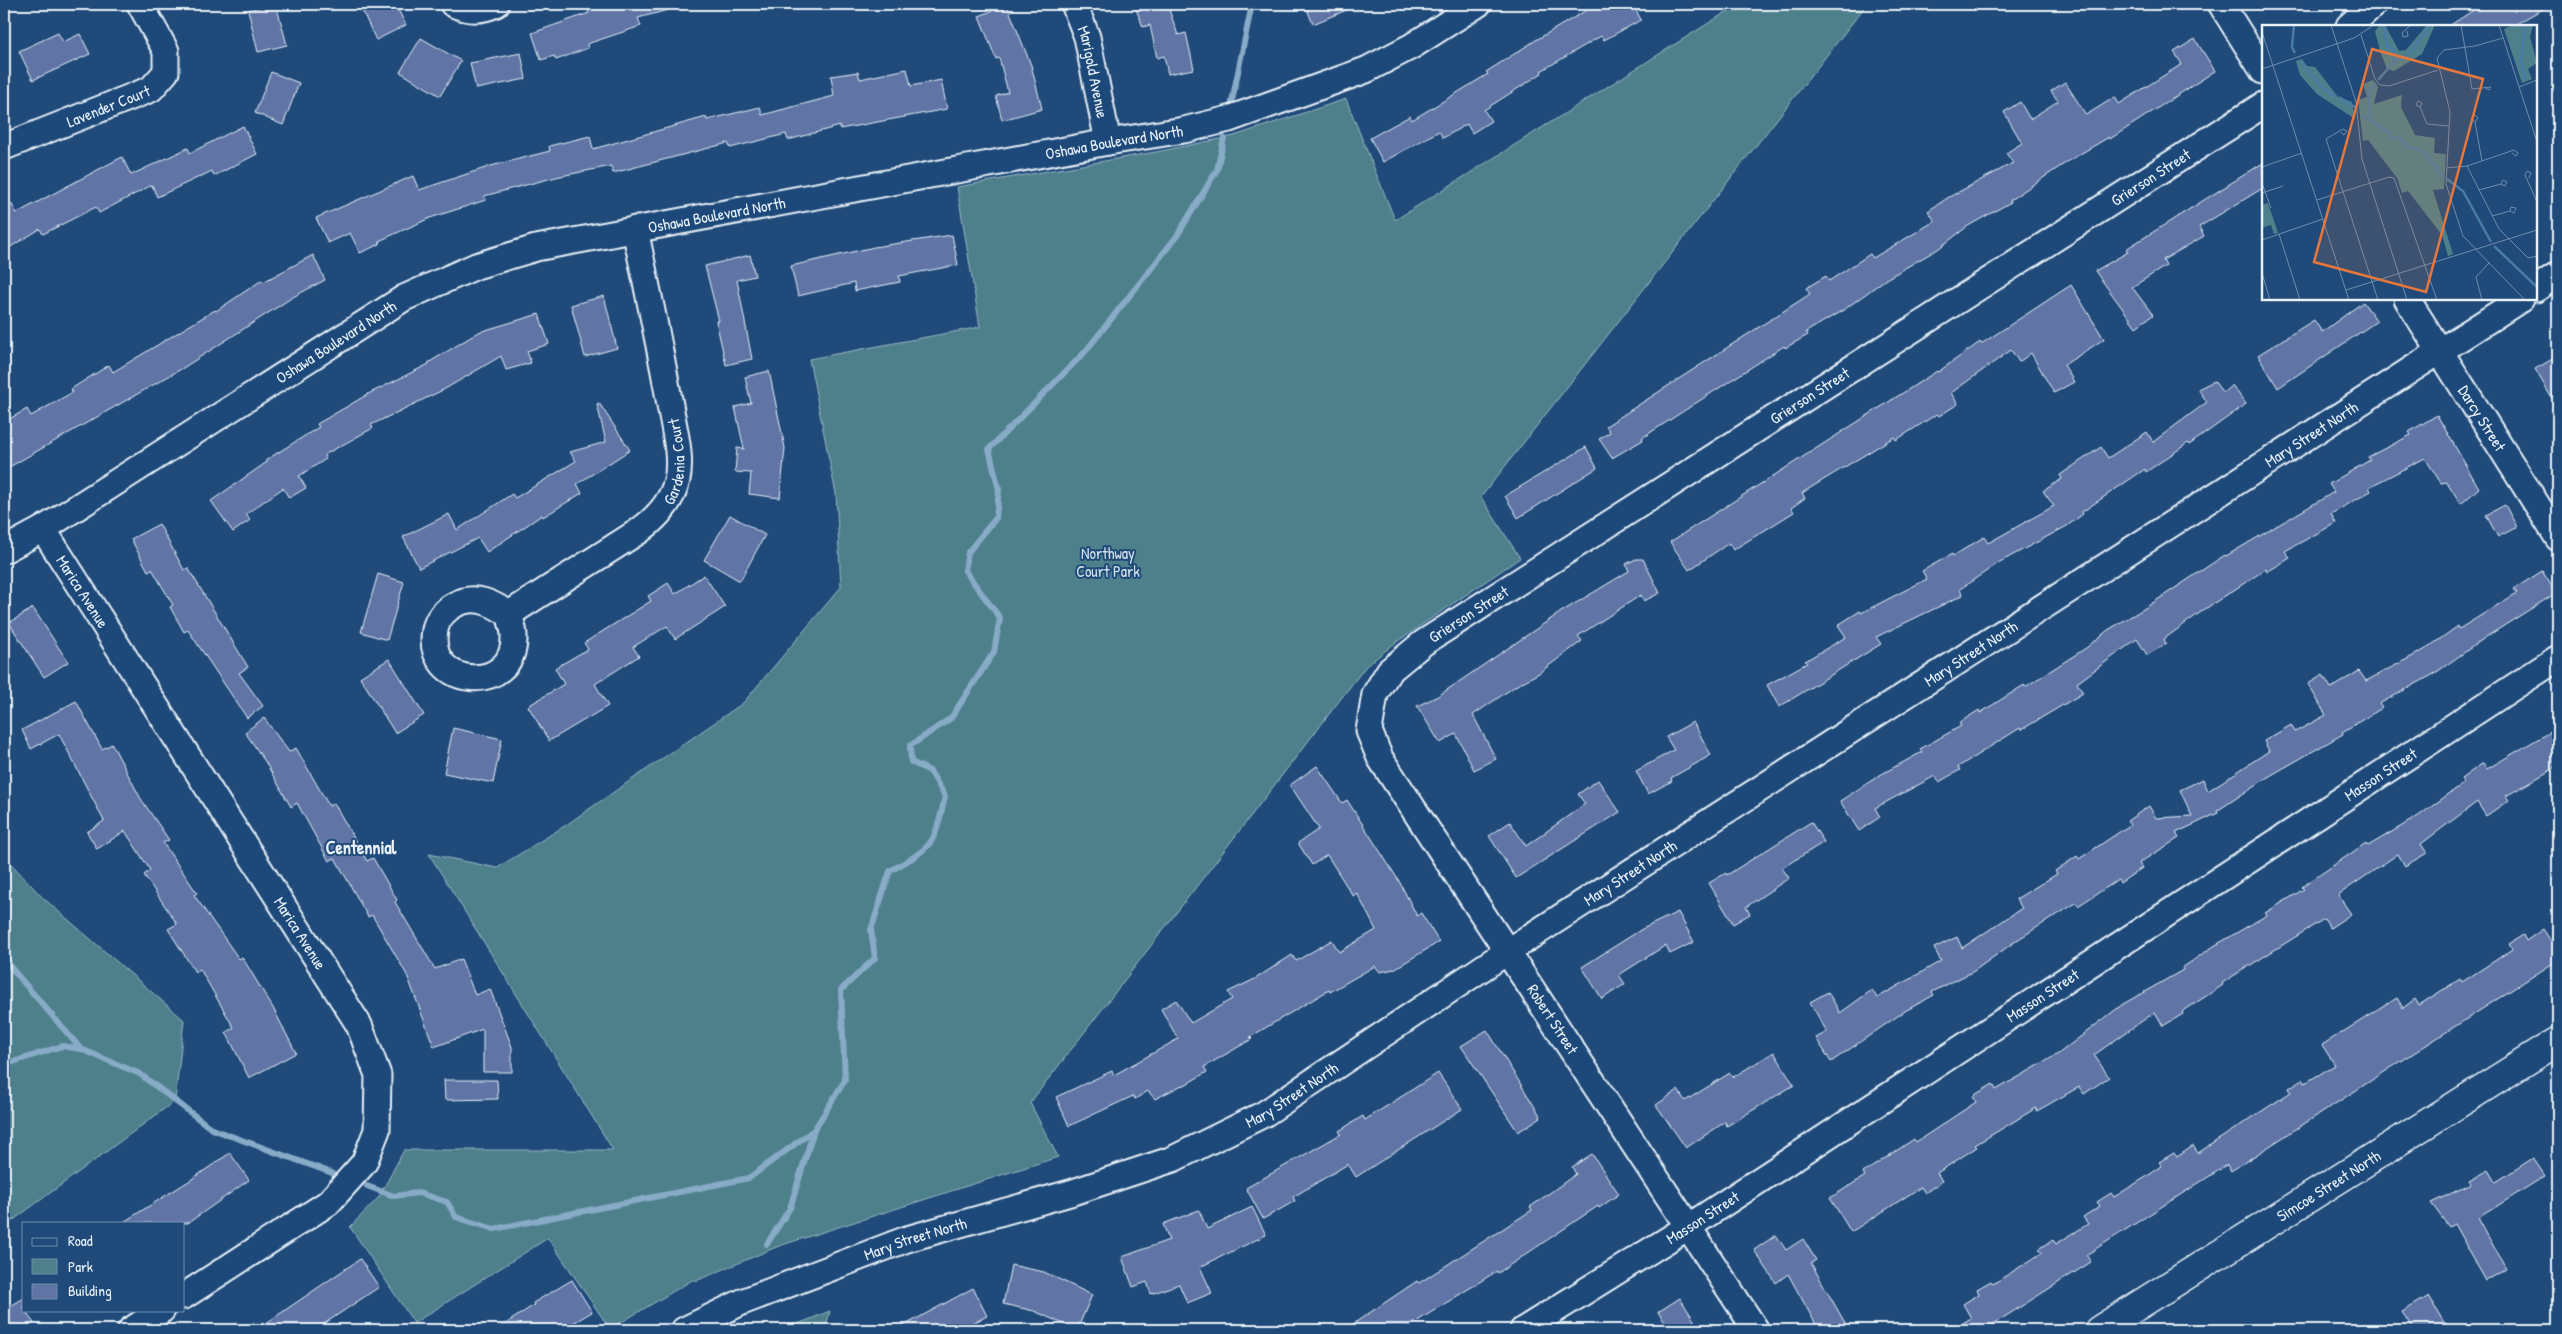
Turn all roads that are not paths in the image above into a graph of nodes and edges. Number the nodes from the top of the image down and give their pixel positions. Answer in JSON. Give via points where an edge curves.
{"nodes":[{"id":1,"x":140,"y":4,"type":"edge"},
{"id":2,"x":453,"y":4,"type":"edge"},
{"id":3,"x":496,"y":4,"type":"edge"},
{"id":4,"x":1074,"y":4,"type":"edge"},
{"id":5,"x":1478,"y":4,"type":"edge"},
{"id":6,"x":2221,"y":4,"type":"edge"},
{"id":7,"x":2374,"y":4,"type":"edge"},
{"id":8,"x":2350,"y":25,"type":"edge"},
{"id":9,"x":2262,"y":68,"type":"edge"},
{"id":10,"x":2262,"y":106,"type":"edge"},
{"id":11,"x":1108,"y":142,"type":"junction"},
{"id":12,"x":4,"y":147,"type":"edge"},
{"id":13,"x":635,"y":229,"type":"junction"},
{"id":14,"x":2558,"y":274,"type":"edge"},
{"id":15,"x":2537,"y":288,"type":"edge"},
{"id":16,"x":2408,"y":300,"type":"edge"},
{"id":17,"x":2519,"y":300,"type":"edge"},
{"id":18,"x":2440,"y":352,"type":"junction"},
{"id":19,"x":44,"y":529,"type":"junction"},
{"id":20,"x":2558,"y":538,"type":"edge"},
{"id":21,"x":4,"y":550,"type":"edge"},
{"id":22,"x":509,"y":614,"type":"dead end"},
{"id":23,"x":2558,"y":658,"type":"edge"},
{"id":24,"x":1372,"y":702,"type":"joint"},
{"id":25,"x":1508,"y":951,"type":"junction"},
{"id":26,"x":2558,"y":1041,"type":"edge"},
{"id":27,"x":1688,"y":1227,"type":"junction"},
{"id":28,"x":185,"y":1295,"type":"edge"},
{"id":29,"x":159,"y":1312,"type":"edge"},
{"id":30,"x":131,"y":1330,"type":"edge"},
{"id":31,"x":684,"y":1330,"type":"edge"},
{"id":32,"x":1522,"y":1330,"type":"edge"},
{"id":33,"x":1756,"y":1330,"type":"edge"},
{"id":34,"x":2099,"y":1330,"type":"edge"}],
"edges":[{"from":1,"to":12,"type":"street","name":"Lavender Court","via":[[166,51],[166,72],[151,89]]},
{"from":2,"to":3,"type":"street","via":[[465,9],[484,9]]},
{"from":4,"to":11,"type":"street","name":"Marigold Avenue","via":[[1087,36]]},
{"from":5,"to":11,"type":"street","name":"Oshawa Boulevard North","via":[[1412,46],[1366,70],[1229,120]]},
{"from":6,"to":9,"type":"street"},
{"from":7,"to":8,"type":"street"},
{"from":10,"to":24,"type":"street","name":"Grierson Street","via":[[1424,643],[1389,671]]},
{"from":11,"to":13,"type":"street","name":"Oshawa Boulevard North"},
{"from":13,"to":19,"type":"street","name":"Oshawa Boulevard North","via":[[536,248],[476,266],[404,298]]},
{"from":13,"to":22,"type":"street","name":"Gardenia Court","via":[[664,368],[677,451],[678,466],[672,494],[654,520],[640,531]]},
{"from":14,"to":15,"type":"street"},
{"from":16,"to":18,"type":"street","name":"Darcy Street"},
{"from":17,"to":18,"type":"street","name":"Mary Street North"},
{"from":18,"to":20,"type":"street","name":"Darcy Street"},
{"from":18,"to":25,"type":"street","name":"Mary Street North"},
{"from":19,"to":21,"type":"street","name":"Oshawa Boulevard North"},
{"from":19,"to":28,"type":"street","name":"Marica Avenue","via":[[359,1025],[378,1075],[377,1130],[364,1163],[328,1203]]},
{"from":23,"to":27,"type":"street","name":"Masson Street"},
{"from":24,"to":25,"type":"street","name":"Robert Street","via":[[1370,732],[1380,758]]},
{"from":25,"to":27,"type":"street","name":"Robert Street"},
{"from":25,"to":31,"type":"street","name":"Mary Street North","via":[[1264,1114],[1173,1159],[1070,1193],[907,1239],[742,1302]]},
{"from":26,"to":34,"type":"main road","name":"Simcoe Street North"},
{"from":27,"to":32,"type":"street","name":"Masson Street"},
{"from":27,"to":33,"type":"street","name":"Robert Street"},
{"from":29,"to":30,"type":"street"}]}
